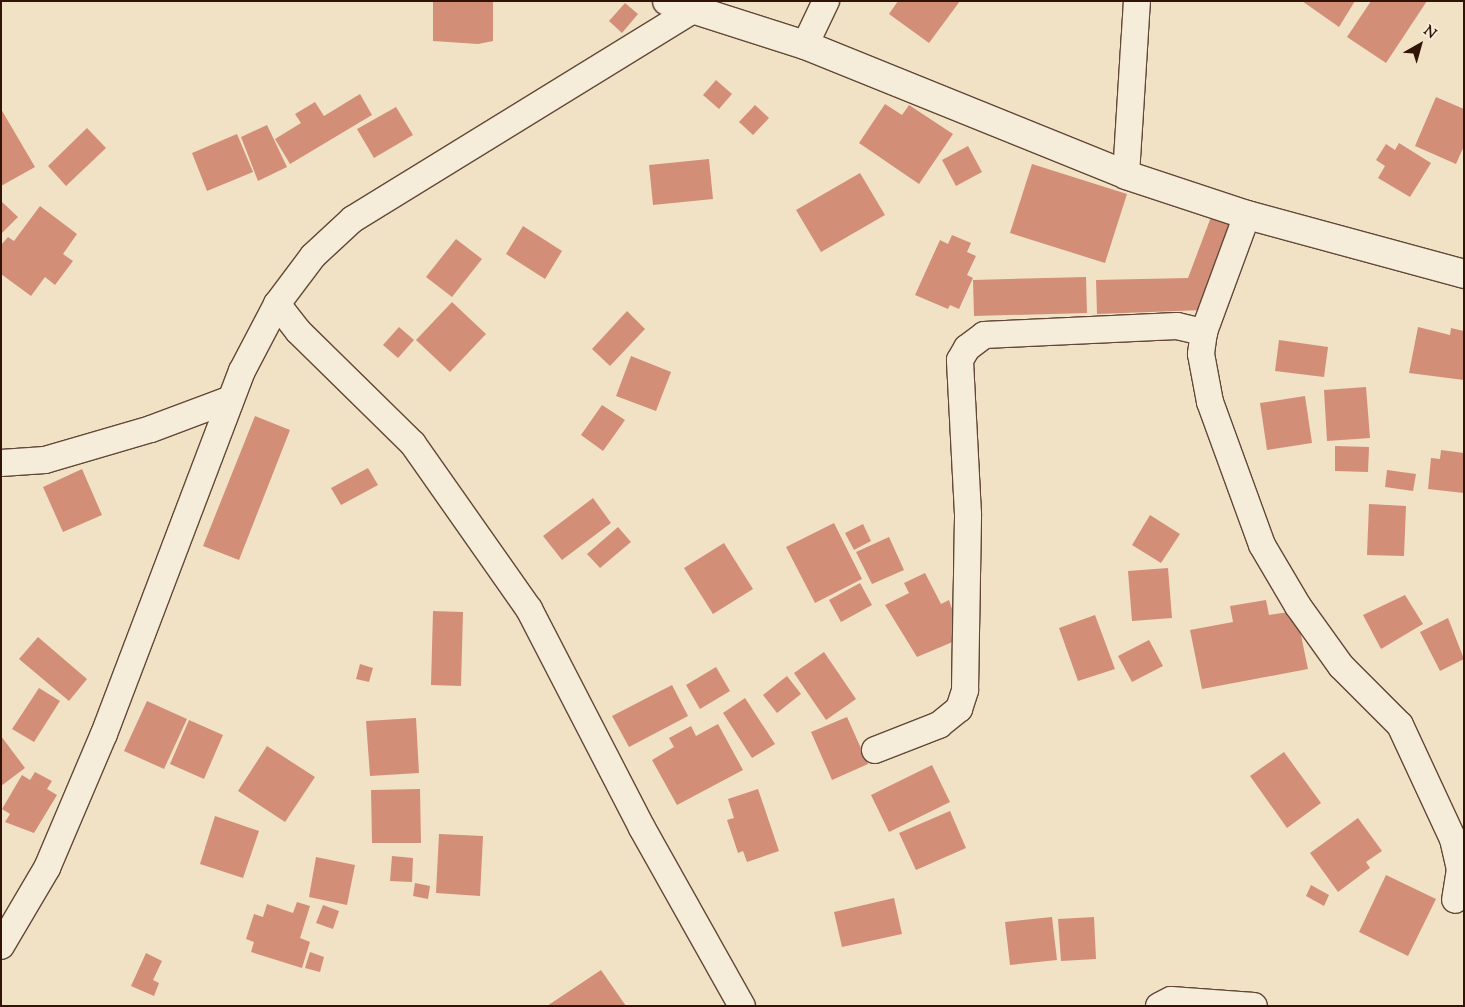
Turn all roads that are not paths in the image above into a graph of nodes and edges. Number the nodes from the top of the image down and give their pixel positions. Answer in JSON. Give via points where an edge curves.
{"nodes":[{"id":1,"x":667,"y":1,"type":"edge"},
{"id":2,"x":826,"y":1,"type":"edge"},
{"id":3,"x":1137,"y":1,"type":"edge"},
{"id":4,"x":693,"y":10,"type":"junction"},
{"id":5,"x":805,"y":46,"type":"junction"},
{"id":6,"x":1126,"y":175,"type":"junction"},
{"id":7,"x":1247,"y":215,"type":"junction"},
{"id":8,"x":1464,"y":274,"type":"edge"},
{"id":9,"x":277,"y":304,"type":"junction"},
{"id":10,"x":1204,"y":332,"type":"junction"},
{"id":11,"x":231,"y":399,"type":"junction"},
{"id":12,"x":1,"y":463,"type":"edge"},
{"id":13,"x":875,"y":750,"type":"dead end"},
{"id":14,"x":1454,"y":900,"type":"dead end"},
{"id":15,"x":1,"y":946,"type":"edge"},
{"id":16,"x":742,"y":1006,"type":"edge"},
{"id":17,"x":1159,"y":1006,"type":"edge"},
{"id":18,"x":1254,"y":1006,"type":"edge"}],
"edges":[{"from":1,"to":4,"type":"street"},
{"from":2,"to":5,"type":"street"},
{"from":3,"to":6,"type":"street"},
{"from":4,"to":5,"type":"street"},
{"from":4,"to":9,"type":"street","via":[[353,219],[313,256]]},
{"from":5,"to":6,"type":"street"},
{"from":6,"to":7,"type":"street"},
{"from":7,"to":8,"type":"street"},
{"from":7,"to":10,"type":"street"},
{"from":9,"to":11,"type":"street"},
{"from":9,"to":16,"type":"street","via":[[298,331],[413,444],[524,601]]},
{"from":10,"to":13,"type":"street","via":[[1177,326],[984,335],[967,348],[960,360],[968,514],[965,690],[958,709],[939,725]]},
{"from":10,"to":14,"type":"street","via":[[1201,354],[1210,402],[1262,545],[1341,666],[1400,725],[1453,839],[1460,869]]},
{"from":11,"to":12,"type":"street","via":[[151,429],[45,460]]},
{"from":11,"to":15,"type":"street","via":[[104,734],[47,868]]},
{"from":17,"to":18,"type":"street","via":[[1171,1000]]}]}
